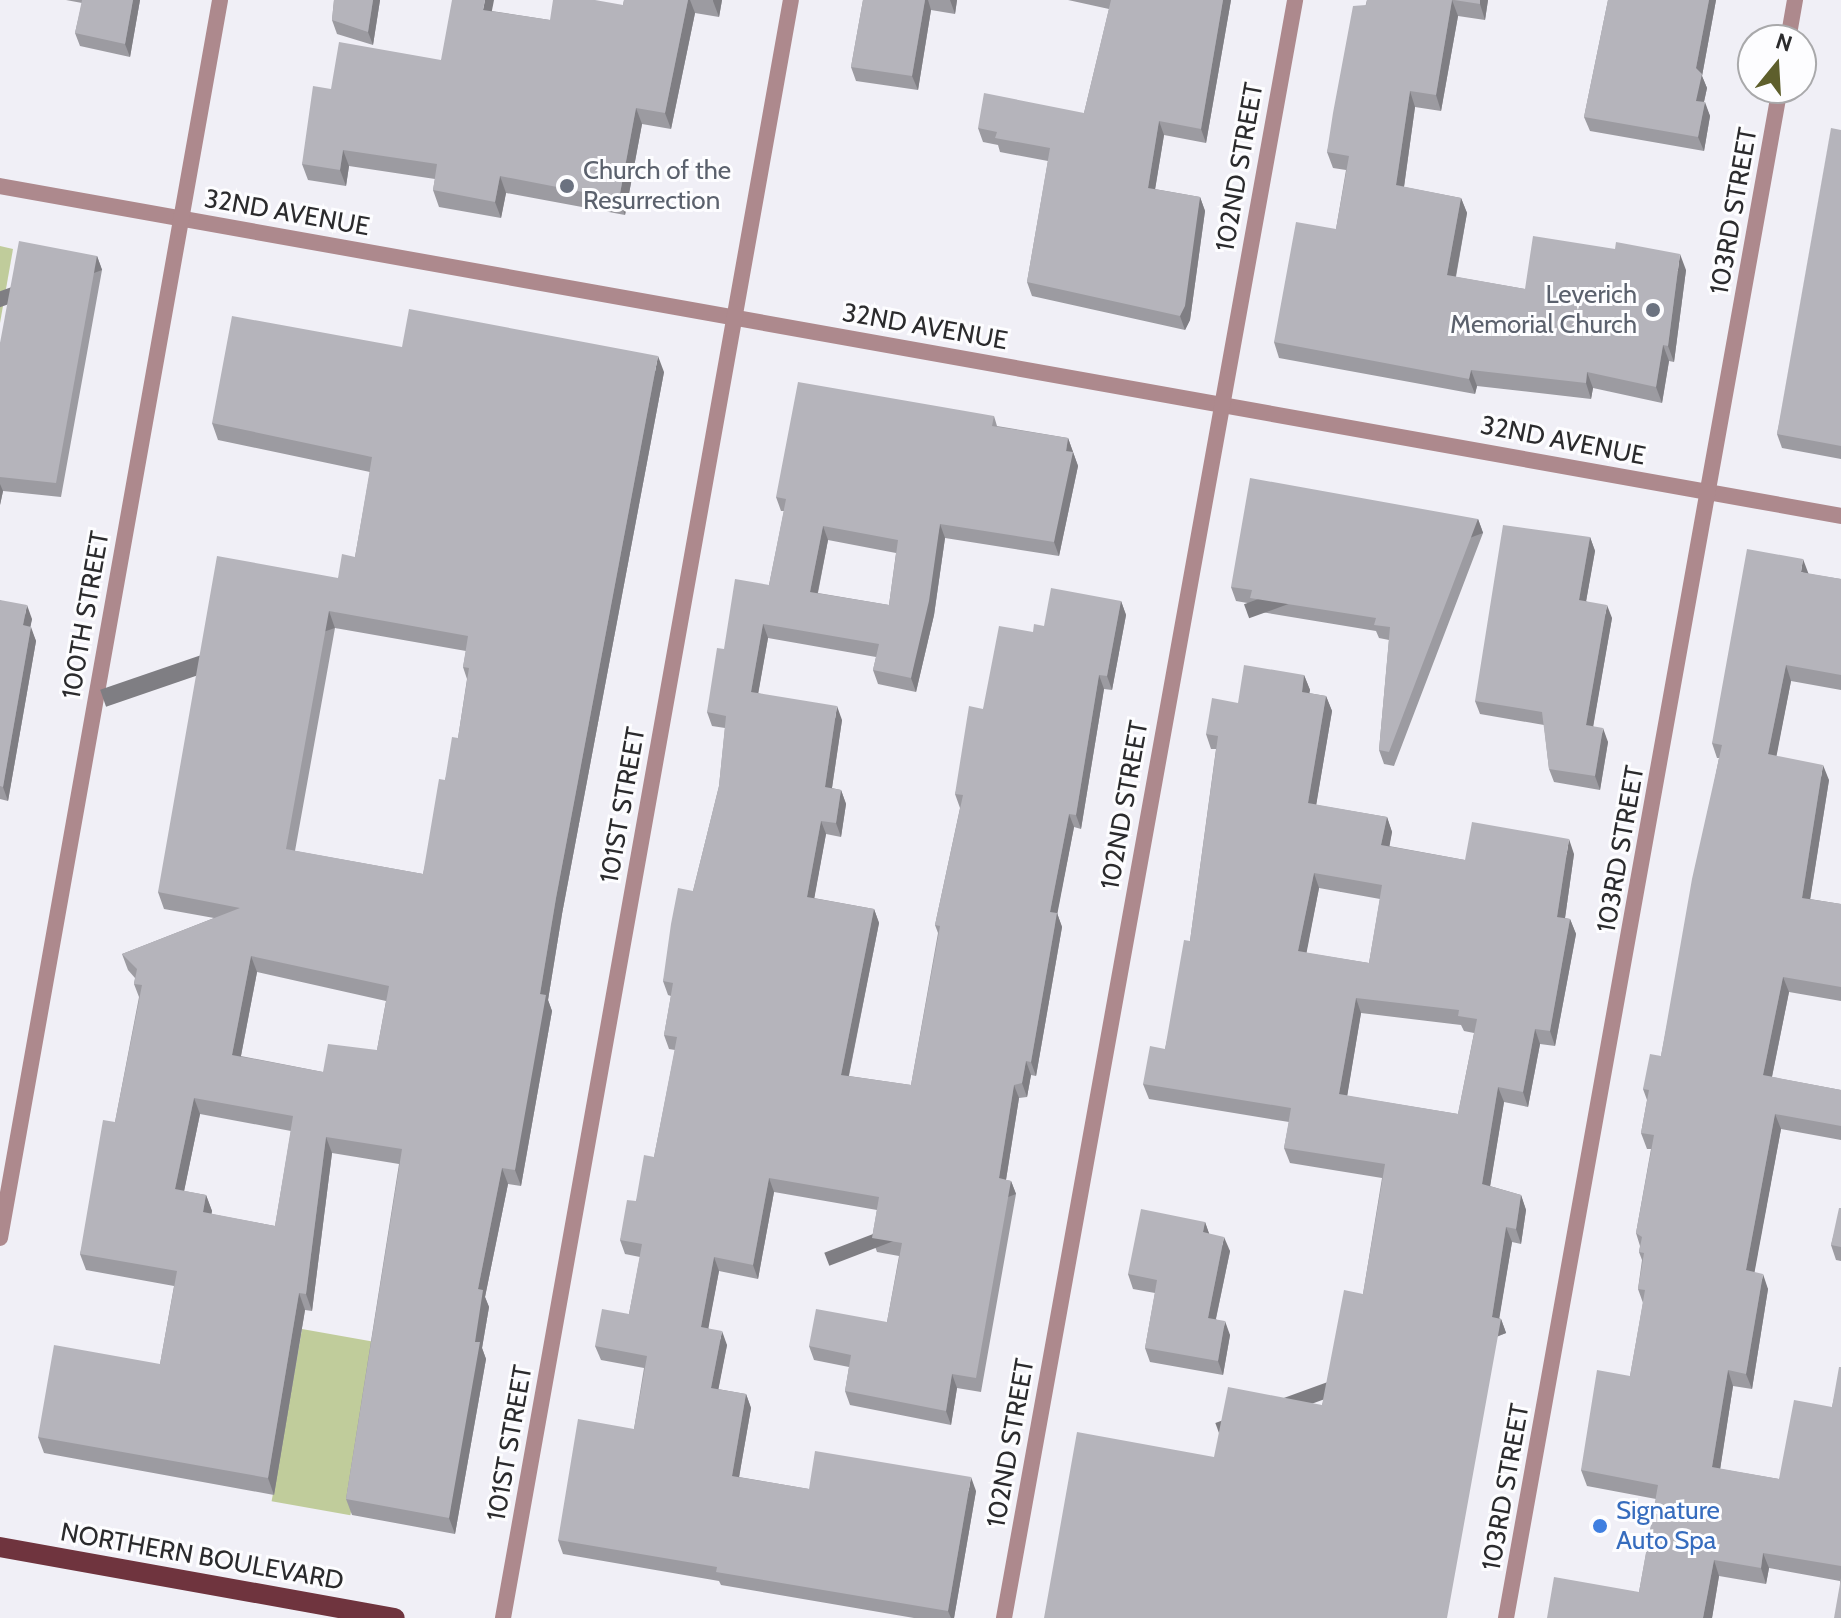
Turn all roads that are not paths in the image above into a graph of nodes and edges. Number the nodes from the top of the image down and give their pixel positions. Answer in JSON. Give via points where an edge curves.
{"nodes":[{"id":1,"x":220,"y":0,"type":"edge"},
{"id":2,"x":791,"y":0,"type":"edge"},
{"id":3,"x":1295,"y":0,"type":"edge"},
{"id":4,"x":1795,"y":0,"type":"edge"},
{"id":5,"x":1791,"y":24,"type":"edge"},
{"id":6,"x":1777,"y":104,"type":"edge"},
{"id":7,"x":0,"y":186,"type":"edge"},
{"id":8,"x":181,"y":219,"type":"junction"},
{"id":9,"x":734,"y":317,"type":"junction"},
{"id":10,"x":1222,"y":403,"type":"junction"},
{"id":11,"x":1710,"y":493,"type":"junction"},
{"id":12,"x":1841,"y":516,"type":"edge"},
{"id":13,"x":0,"y":1238,"type":"edge"},
{"id":14,"x":0,"y":1547,"type":"edge"},
{"id":15,"x":395,"y":1618,"type":"edge"},
{"id":16,"x":503,"y":1618,"type":"edge"},
{"id":17,"x":1004,"y":1618,"type":"edge"},
{"id":18,"x":1506,"y":1618,"type":"edge"}],
"edges":[{"from":1,"to":8,"type":"street","name":"100TH STREET"},
{"from":2,"to":9,"type":"street","name":"101ST STREET"},
{"from":3,"to":10,"type":"street","name":"102ND STREET"},
{"from":4,"to":5,"type":"street"},
{"from":6,"to":11,"type":"street","name":"103RD STREET"},
{"from":7,"to":8,"type":"street","name":"32ND AVENUE"},
{"from":8,"to":9,"type":"street","name":"32ND AVENUE"},
{"from":8,"to":13,"type":"street","name":"100TH STREET"},
{"from":9,"to":10,"type":"street","name":"32ND AVENUE"},
{"from":9,"to":16,"type":"street","name":"101ST STREET"},
{"from":10,"to":11,"type":"street","name":"32ND AVENUE"},
{"from":10,"to":17,"type":"street","name":"102ND STREET"},
{"from":11,"to":12,"type":"street","name":"32ND AVENUE"},
{"from":11,"to":18,"type":"street","name":"103RD STREET"},
{"from":14,"to":15,"type":"main road","name":"NORTHERN BOULEVARD"}]}
